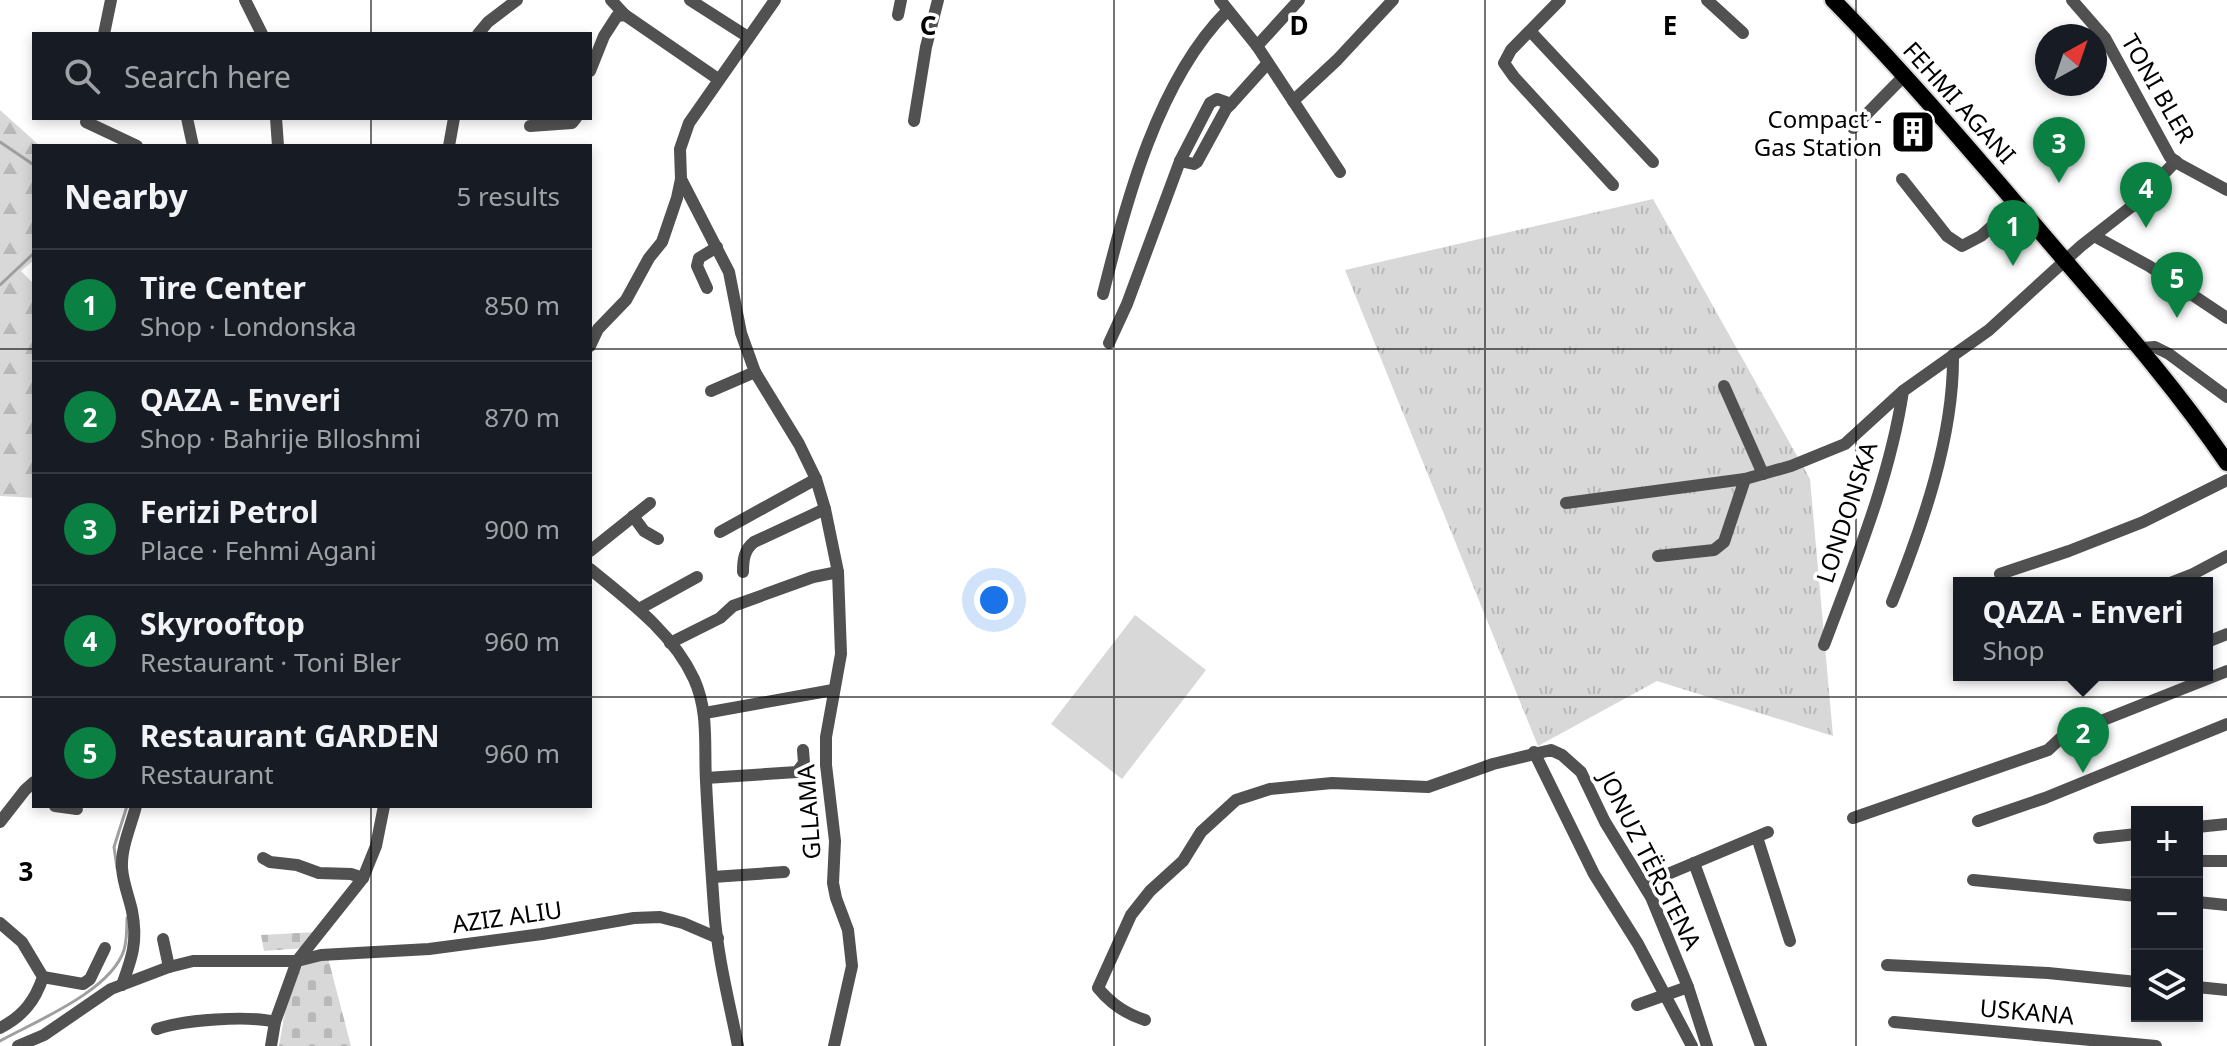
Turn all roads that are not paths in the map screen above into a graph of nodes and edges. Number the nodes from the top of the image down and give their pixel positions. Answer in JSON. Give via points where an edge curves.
{"nodes":[{"id":1,"x":111,"y":0,"type":"edge"},
{"id":2,"x":245,"y":0,"type":"edge"},
{"id":3,"x":517,"y":0,"type":"edge"},
{"id":4,"x":611,"y":0,"type":"edge"},
{"id":5,"x":690,"y":0,"type":"edge"},
{"id":6,"x":775,"y":0,"type":"edge"},
{"id":7,"x":901,"y":0,"type":"edge"},
{"id":8,"x":938,"y":0,"type":"edge"},
{"id":9,"x":1299,"y":0,"type":"edge"},
{"id":10,"x":1393,"y":0,"type":"edge"},
{"id":11,"x":1560,"y":0,"type":"edge"},
{"id":12,"x":1707,"y":0,"type":"edge"},
{"id":13,"x":1833,"y":0,"type":"edge"},
{"id":14,"x":2072,"y":0,"type":"edge"},
{"id":15,"x":1224,"y":6,"type":"edge"},
{"id":16,"x":625,"y":15,"type":"junction"},
{"id":17,"x":898,"y":15,"type":"dead end"},
{"id":18,"x":104,"y":32,"type":"edge"},
{"id":19,"x":261,"y":32,"type":"edge"},
{"id":20,"x":480,"y":32,"type":"edge"},
{"id":21,"x":1531,"y":32,"type":"junction"},
{"id":22,"x":1743,"y":33,"type":"dead end"},
{"id":23,"x":748,"y":37,"type":"junction"},
{"id":24,"x":1257,"y":46,"type":"junction"},
{"id":25,"x":1267,"y":64,"type":"junction"},
{"id":26,"x":592,"y":66,"type":"edge"},
{"id":27,"x":1904,"y":76,"type":"junction"},
{"id":28,"x":718,"y":79,"type":"junction"},
{"id":29,"x":1293,"y":101,"type":"junction"},
{"id":30,"x":187,"y":120,"type":"edge"},
{"id":31,"x":276,"y":120,"type":"edge"},
{"id":32,"x":454,"y":120,"type":"edge"},
{"id":33,"x":574,"y":120,"type":"edge"},
{"id":34,"x":914,"y":121,"type":"dead end"},
{"id":35,"x":86,"y":122,"type":"dead end"},
{"id":36,"x":530,"y":126,"type":"dead end"},
{"id":37,"x":1853,"y":128,"type":"dead end"},
{"id":38,"x":133,"y":144,"type":"edge"},
{"id":39,"x":193,"y":144,"type":"edge"},
{"id":40,"x":278,"y":144,"type":"edge"},
{"id":41,"x":449,"y":144,"type":"edge"},
{"id":42,"x":2176,"y":161,"type":"junction"},
{"id":43,"x":1653,"y":162,"type":"dead end"},
{"id":44,"x":1340,"y":172,"type":"dead end"},
{"id":45,"x":681,"y":179,"type":"junction"},
{"id":46,"x":1902,"y":179,"type":"dead end"},
{"id":47,"x":1613,"y":185,"type":"dead end"},
{"id":48,"x":2227,"y":190,"type":"edge"},
{"id":49,"x":2017,"y":204,"type":"junction"},
{"id":50,"x":2096,"y":237,"type":"junction"},
{"id":51,"x":717,"y":247,"type":"junction"},
{"id":52,"x":2065,"y":261,"type":"junction"},
{"id":53,"x":707,"y":288,"type":"dead end"},
{"id":54,"x":1103,"y":294,"type":"dead end"},
{"id":55,"x":2227,"y":318,"type":"edge"},
{"id":56,"x":592,"y":342,"type":"edge"},
{"id":57,"x":1109,"y":343,"type":"dead end"},
{"id":58,"x":2142,"y":348,"type":"junction"},
{"id":59,"x":1953,"y":355,"type":"junction"},
{"id":60,"x":755,"y":372,"type":"junction"},
{"id":61,"x":1724,"y":386,"type":"dead end"},
{"id":62,"x":711,"y":391,"type":"dead end"},
{"id":63,"x":1903,"y":391,"type":"junction"},
{"id":64,"x":2227,"y":397,"type":"edge"},
{"id":65,"x":2227,"y":463,"type":"edge"},
{"id":66,"x":1763,"y":474,"type":"junction"},
{"id":67,"x":816,"y":479,"type":"junction"},
{"id":68,"x":1745,"y":479,"type":"junction"},
{"id":69,"x":2227,"y":480,"type":"edge"},
{"id":70,"x":650,"y":503,"type":"dead end"},
{"id":71,"x":1566,"y":503,"type":"dead end"},
{"id":72,"x":825,"y":509,"type":"junction"},
{"id":73,"x":633,"y":516,"type":"junction"},
{"id":74,"x":720,"y":532,"type":"dead end"},
{"id":75,"x":658,"y":539,"type":"dead end"},
{"id":76,"x":592,"y":549,"type":"edge"},
{"id":77,"x":1658,"y":556,"type":"dead end"},
{"id":78,"x":2227,"y":556,"type":"edge"},
{"id":79,"x":592,"y":571,"type":"edge"},
{"id":80,"x":743,"y":572,"type":"dead end"},
{"id":81,"x":838,"y":572,"type":"junction"},
{"id":82,"x":2000,"y":574,"type":"dead end"},
{"id":83,"x":697,"y":577,"type":"dead end"},
{"id":84,"x":2185,"y":577,"type":"edge"},
{"id":85,"x":1892,"y":602,"type":"dead end"},
{"id":86,"x":639,"y":609,"type":"junction"},
{"id":87,"x":670,"y":643,"type":"junction"},
{"id":88,"x":1824,"y":645,"type":"dead end"},
{"id":89,"x":2202,"y":681,"type":"edge"},
{"id":90,"x":833,"y":690,"type":"junction"},
{"id":91,"x":705,"y":713,"type":"junction"},
{"id":92,"x":2227,"y":724,"type":"edge"},
{"id":93,"x":803,"y":750,"type":"dead end"},
{"id":94,"x":1534,"y":752,"type":"junction"},
{"id":95,"x":706,"y":778,"type":"junction"},
{"id":96,"x":31,"y":790,"type":"edge"},
{"id":97,"x":70,"y":808,"type":"edge"},
{"id":98,"x":135,"y":808,"type":"edge"},
{"id":99,"x":384,"y":808,"type":"edge"},
{"id":100,"x":77,"y":809,"type":"dead end"},
{"id":101,"x":1853,"y":818,"type":"dead end"},
{"id":102,"x":1978,"y":821,"type":"dead end"},
{"id":103,"x":0,"y":822,"type":"edge"},
{"id":104,"x":2227,"y":824,"type":"edge"},
{"id":105,"x":2203,"y":826,"type":"edge"},
{"id":106,"x":2131,"y":835,"type":"edge"},
{"id":107,"x":2099,"y":838,"type":"dead end"},
{"id":108,"x":263,"y":858,"type":"dead end"},
{"id":109,"x":2203,"y":861,"type":"edge"},
{"id":110,"x":2227,"y":861,"type":"edge"},
{"id":111,"x":1694,"y":863,"type":"junction"},
{"id":112,"x":784,"y":872,"type":"dead end"},
{"id":113,"x":713,"y":877,"type":"junction"},
{"id":114,"x":363,"y":878,"type":"junction"},
{"id":115,"x":1973,"y":880,"type":"dead end"},
{"id":116,"x":1644,"y":884,"type":"junction"},
{"id":117,"x":2131,"y":895,"type":"edge"},
{"id":118,"x":2203,"y":903,"type":"edge"},
{"id":119,"x":2227,"y":905,"type":"edge"},
{"id":120,"x":0,"y":923,"type":"edge"},
{"id":121,"x":718,"y":938,"type":"junction"},
{"id":122,"x":163,"y":939,"type":"dead end"},
{"id":123,"x":1790,"y":941,"type":"dead end"},
{"id":124,"x":105,"y":948,"type":"dead end"},
{"id":125,"x":297,"y":961,"type":"junction"},
{"id":126,"x":1887,"y":965,"type":"dead end"},
{"id":127,"x":169,"y":967,"type":"junction"},
{"id":128,"x":43,"y":977,"type":"junction"},
{"id":129,"x":2131,"y":981,"type":"edge"},
{"id":130,"x":122,"y":985,"type":"junction"},
{"id":131,"x":1688,"y":987,"type":"junction"},
{"id":132,"x":2203,"y":988,"type":"edge"},
{"id":133,"x":2227,"y":990,"type":"edge"},
{"id":134,"x":1664,"y":994,"type":"junction"},
{"id":135,"x":1637,"y":1005,"type":"dead end"},
{"id":136,"x":1145,"y":1020,"type":"dead end"},
{"id":137,"x":275,"y":1022,"type":"junction"},
{"id":138,"x":1894,"y":1022,"type":"dead end"},
{"id":139,"x":0,"y":1028,"type":"edge"},
{"id":140,"x":157,"y":1029,"type":"dead end"},
{"id":141,"x":18,"y":1046,"type":"edge"},
{"id":142,"x":271,"y":1046,"type":"edge"},
{"id":143,"x":738,"y":1046,"type":"edge"},
{"id":144,"x":834,"y":1046,"type":"edge"},
{"id":145,"x":1692,"y":1046,"type":"edge"},
{"id":146,"x":1707,"y":1046,"type":"edge"},
{"id":147,"x":1761,"y":1046,"type":"edge"},
{"id":148,"x":2156,"y":1046,"type":"edge"}],
"edges":[{"from":1,"to":18,"type":"street"},
{"from":2,"to":19,"type":"street"},
{"from":3,"to":20,"type":"street"},
{"from":4,"to":16,"type":"street"},
{"from":5,"to":23,"type":"street"},
{"from":6,"to":23,"type":"street"},
{"from":7,"to":17,"type":"street"},
{"from":8,"to":34,"type":"street"},
{"from":9,"to":24,"type":"street"},
{"from":10,"to":29,"type":"street"},
{"from":11,"to":21,"type":"street"},
{"from":12,"to":22,"type":"street"},
{"from":13,"to":27,"type":"main road","name":"FEHMI AGANI"},
{"from":14,"to":42,"type":"street","name":"TONI BLER","via":[[2105,38]]},
{"from":15,"to":24,"type":"street"},
{"from":15,"to":54,"type":"street","via":[[1159,118],[1135,178]]},
{"from":16,"to":26,"type":"street","via":[[610,26]]},
{"from":16,"to":28,"type":"street"},
{"from":21,"to":43,"type":"street"},
{"from":21,"to":47,"type":"street","via":[[1504,63]]},
{"from":23,"to":28,"type":"street"},
{"from":24,"to":25,"type":"street"},
{"from":25,"to":29,"type":"street"},
{"from":25,"to":57,"type":"street","via":[[1231,104],[1217,99],[1210,103],[1180,161]]},
{"from":27,"to":37,"type":"street"},
{"from":27,"to":49,"type":"main road","name":"FEHMI AGANI"},
{"from":28,"to":45,"type":"street","via":[[689,123],[680,149]]},
{"from":29,"to":44,"type":"street"},
{"from":30,"to":39,"type":"street"},
{"from":31,"to":40,"type":"street"},
{"from":32,"to":41,"type":"street"},
{"from":33,"to":36,"type":"street"},
{"from":35,"to":38,"type":"street"},
{"from":42,"to":48,"type":"street","name":"TONI BLER"},
{"from":42,"to":50,"type":"street","name":"TONI BLER"},
{"from":45,"to":51,"type":"street","name":"GLLAMA"},
{"from":45,"to":56,"type":"street","via":[[662,242]]},
{"from":46,"to":49,"type":"street","via":[[1947,236],[1962,246]]},
{"from":49,"to":52,"type":"main road","name":"FEHMI AGANI"},
{"from":50,"to":52,"type":"street","name":"TONI BLER"},
{"from":50,"to":55,"type":"street"},
{"from":51,"to":53,"type":"street","via":[[699,258],[697,266]]},
{"from":51,"to":60,"type":"street","name":"GLLAMA","via":[[729,272]]},
{"from":52,"to":58,"type":"main road","name":"FEHMI AGANI"},
{"from":52,"to":59,"type":"street","name":"LONDONSKA"},
{"from":58,"to":64,"type":"street","via":[[2169,354]]},
{"from":58,"to":65,"type":"main road","name":"FEHMI AGANI"},
{"from":59,"to":63,"type":"street","name":"LONDONSKA"},
{"from":59,"to":85,"type":"street","via":[[1947,423]]},
{"from":60,"to":62,"type":"street"},
{"from":60,"to":67,"type":"street","name":"GLLAMA"},
{"from":61,"to":66,"type":"street"},
{"from":63,"to":66,"type":"street","name":"LONDONSKA","via":[[1845,444]]},
{"from":63,"to":88,"type":"street","name":"LONDONSKA","via":[[1865,533]]},
{"from":66,"to":68,"type":"street","name":"LONDONSKA"},
{"from":67,"to":72,"type":"street","name":"GLLAMA"},
{"from":67,"to":74,"type":"street"},
{"from":68,"to":71,"type":"street","name":"LONDONSKA"},
{"from":68,"to":77,"type":"street","via":[[1724,542],[1714,550]]},
{"from":69,"to":82,"type":"street","via":[[2143,522]]},
{"from":70,"to":73,"type":"street"},
{"from":72,"to":80,"type":"street","via":[[754,542],[743,559]]},
{"from":72,"to":81,"type":"street","name":"GLLAMA"},
{"from":73,"to":75,"type":"street"},
{"from":73,"to":76,"type":"street"},
{"from":78,"to":84,"type":"street"},
{"from":79,"to":86,"type":"street"},
{"from":81,"to":87,"type":"street","via":[[733,606]]},
{"from":81,"to":90,"type":"street","name":"GLLAMA","via":[[841,654]]},
{"from":83,"to":86,"type":"street"},
{"from":86,"to":87,"type":"street"},
{"from":87,"to":91,"type":"street","via":[[694,679]]},
{"from":89,"to":101,"type":"street","via":[[2063,736],[2048,750]]},
{"from":90,"to":91,"type":"street"},
{"from":90,"to":144,"type":"street","name":"GLLAMA","via":[[826,765],[835,841],[833,883],[848,930],[852,966]]},
{"from":91,"to":95,"type":"street"},
{"from":92,"to":102,"type":"street"},
{"from":93,"to":95,"type":"street","via":[[804,763],[797,772]]},
{"from":94,"to":116,"type":"street","name":"JONUZ TËRSTENA","via":[[1551,750],[1581,772]]},
{"from":94,"to":134,"type":"street","via":[[1594,874]]},
{"from":94,"to":136,"type":"street","via":[[1428,787],[1332,783],[1270,789],[1236,800],[1201,832],[1183,861],[1131,915],[1100,981],[1098,988],[1110,1002]]},
{"from":95,"to":113,"type":"street"},
{"from":96,"to":103,"type":"street"},
{"from":97,"to":100,"type":"street"},
{"from":98,"to":130,"type":"street","via":[[122,854],[135,952]]},
{"from":99,"to":114,"type":"street"},
{"from":104,"to":105,"type":"street"},
{"from":106,"to":107,"type":"street"},
{"from":108,"to":114,"type":"street"},
{"from":109,"to":110,"type":"street"},
{"from":111,"to":116,"type":"street"},
{"from":111,"to":123,"type":"street","via":[[1762,835]]},
{"from":111,"to":147,"type":"street","name":"JONUZ TËRSTENA"},
{"from":112,"to":113,"type":"street"},
{"from":113,"to":121,"type":"street"},
{"from":114,"to":125,"type":"street"},
{"from":115,"to":117,"type":"street"},
{"from":116,"to":131,"type":"street","name":"JONUZ TËRSTENA"},
{"from":118,"to":119,"type":"street"},
{"from":120,"to":128,"type":"street","via":[[22,942]]},
{"from":121,"to":125,"type":"street","name":"AZIZ ALIU","via":[[660,917],[634,918],[429,949]]},
{"from":121,"to":143,"type":"street"},
{"from":122,"to":127,"type":"street"},
{"from":124,"to":128,"type":"street","via":[[83,984]]},
{"from":125,"to":127,"type":"street","name":"AZIZ ALIU","via":[[193,961]]},
{"from":125,"to":137,"type":"street"},
{"from":126,"to":129,"type":"street"},
{"from":127,"to":130,"type":"street","name":"AZIZ ALIU"},
{"from":128,"to":139,"type":"street","via":[[27,1009]]},
{"from":130,"to":141,"type":"street","name":"AZIZ ALIU"},
{"from":131,"to":134,"type":"street"},
{"from":131,"to":146,"type":"street","name":"JONUZ TËRSTENA"},
{"from":132,"to":133,"type":"street"},
{"from":134,"to":135,"type":"street"},
{"from":134,"to":145,"type":"street"},
{"from":137,"to":140,"type":"street","via":[[237,1020]]},
{"from":137,"to":142,"type":"street"},
{"from":138,"to":148,"type":"street","name":"USKANA"}]}
